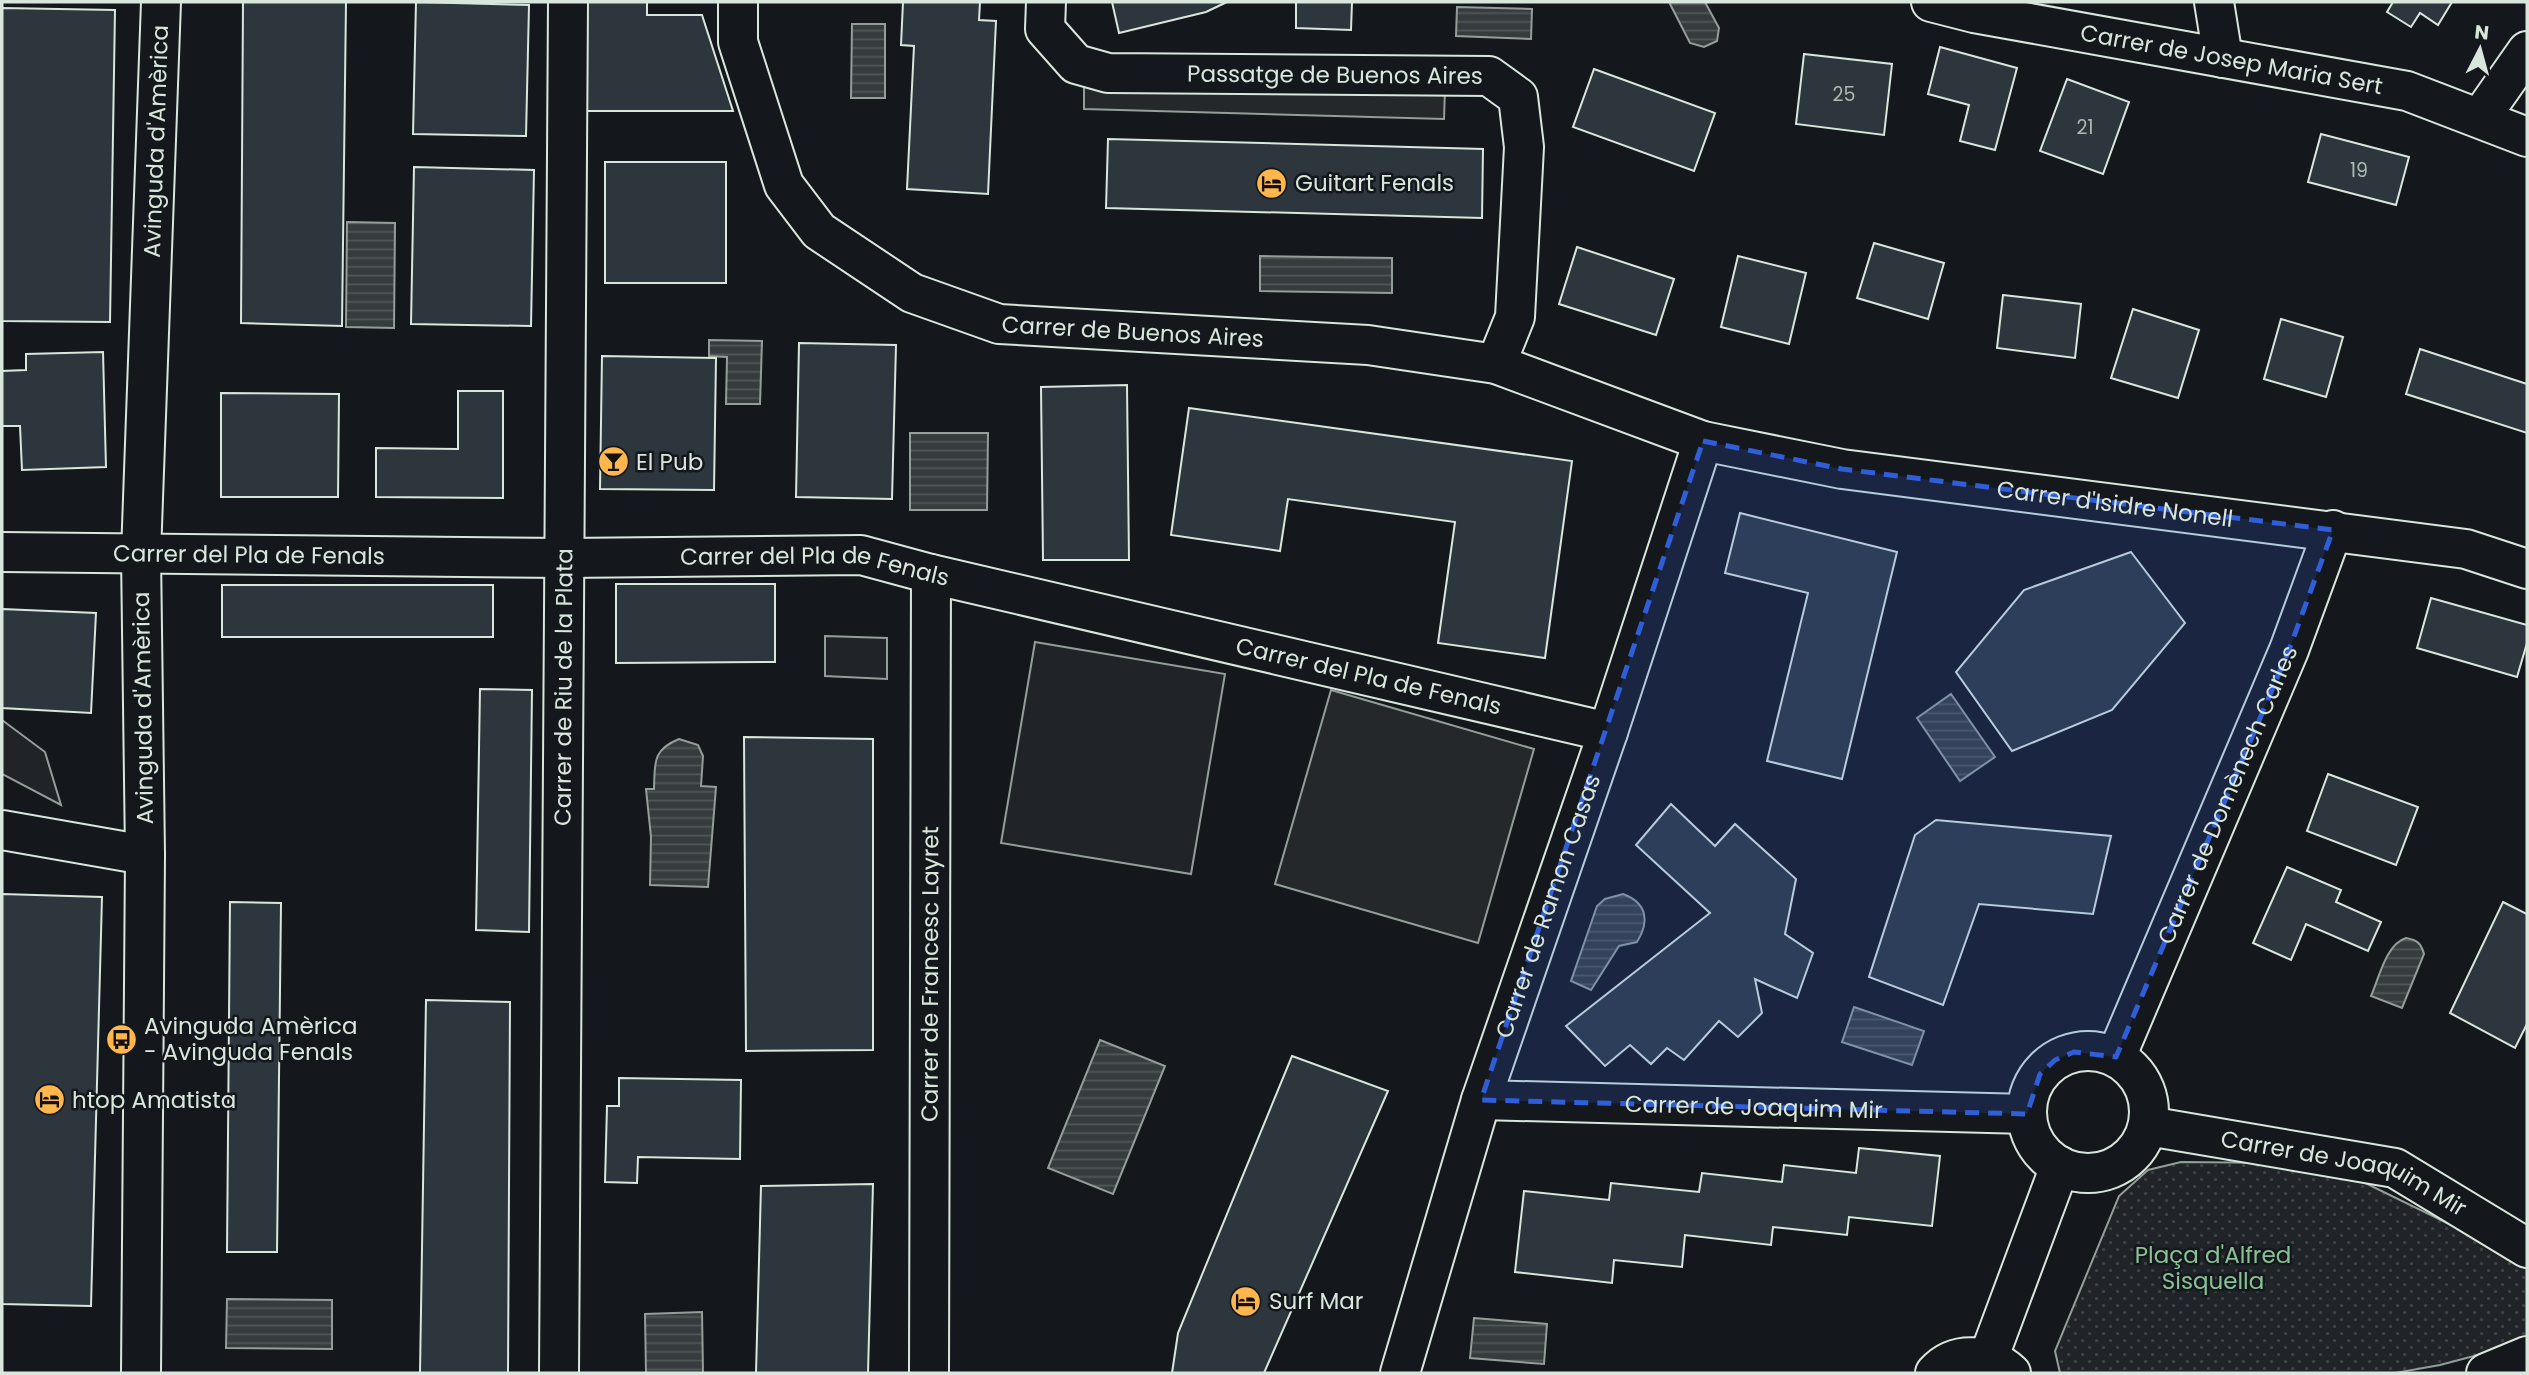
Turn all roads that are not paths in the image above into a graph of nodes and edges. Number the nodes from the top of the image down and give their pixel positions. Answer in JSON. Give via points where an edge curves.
{"nodes":[{"id":1,"x":161,"y":2,"type":"edge"},
{"id":2,"x":568,"y":2,"type":"edge"},
{"id":3,"x":738,"y":2,"type":"edge"},
{"id":4,"x":1046,"y":2,"type":"edge"},
{"id":5,"x":1931,"y":2,"type":"edge"},
{"id":6,"x":2214,"y":2,"type":"edge"},
{"id":7,"x":2527,"y":51,"type":"edge"},
{"id":8,"x":2223,"y":58,"type":"junction"},
{"id":9,"x":2480,"y":118,"type":"junction"},
{"id":10,"x":2527,"y":137,"type":"edge"},
{"id":11,"x":1496,"y":364,"type":"junction"},
{"id":12,"x":1703,"y":441,"type":"junction"},
{"id":13,"x":2333,"y":530,"type":"junction"},
{"id":14,"x":2,"y":552,"type":"edge"},
{"id":15,"x":141,"y":554,"type":"junction"},
{"id":16,"x":565,"y":558,"type":"junction"},
{"id":17,"x":2527,"y":569,"type":"edge"},
{"id":18,"x":931,"y":574,"type":"junction"},
{"id":19,"x":1608,"y":732,"type":"junction"},
{"id":20,"x":2,"y":830,"type":"edge"},
{"id":21,"x":145,"y":855,"type":"junction"},
{"id":22,"x":2116,"y":1057,"type":"junction"},
{"id":23,"x":1481,"y":1100,"type":"junction"},
{"id":24,"x":2027,"y":1114,"type":"junction"},
{"id":25,"x":2148,"y":1126,"type":"junction"},
{"id":26,"x":2060,"y":1166,"type":"junction"},
{"id":27,"x":2527,"y":1248,"type":"edge"},
{"id":28,"x":2527,"y":1356,"type":"edge"},
{"id":29,"x":1999,"y":1366,"type":"edge"},
{"id":30,"x":141,"y":1373,"type":"edge"},
{"id":31,"x":559,"y":1373,"type":"edge"},
{"id":32,"x":929,"y":1373,"type":"edge"},
{"id":33,"x":1400,"y":1373,"type":"edge"},
{"id":34,"x":1935,"y":1373,"type":"edge"},
{"id":35,"x":2486,"y":1373,"type":"edge"}],
"edges":[{"from":1,"to":15,"type":"street","name":"Avinguda d'Amèrica"},
{"from":2,"to":16,"type":"street","name":"Carrer de Riu de la Plata"},
{"from":3,"to":11,"type":"street","name":"Carrer de Buenos Aires","via":[[738,42],[784,185],[819,231],[912,293],[999,324],[1368,345]]},
{"from":4,"to":11,"type":"street","name":"Passatge de Buenos Aires","via":[[1045,29],[1076,64],[1108,73],[1489,76],[1518,97],[1524,147],[1515,317]]},
{"from":5,"to":8,"type":"street","name":"Carrer de Josep Maria Sert"},
{"from":6,"to":8,"type":"street"},
{"from":7,"to":9,"type":"street"},
{"from":8,"to":9,"type":"street","name":"Carrer de Josep Maria Sert","via":[[2407,91]]},
{"from":9,"to":10,"type":"street","name":"Carrer de Josep Maria Sert"},
{"from":11,"to":12,"type":"street","name":"Carrer de Buenos Aires"},
{"from":12,"to":13,"type":"street","name":"Carrer d'Isidre Nonell","via":[[1842,469]]},
{"from":12,"to":19,"type":"street","name":"Carrer de Ramon Casas"},
{"from":13,"to":17,"type":"street","name":"Carrer d'Isidre Nonell","via":[[2466,549]]},
{"from":13,"to":22,"type":"street","name":"Carrer de Domènech Carles","via":[[2289,650]]},
{"from":14,"to":15,"type":"street","name":"Carrer del Pla de Fenals"},
{"from":15,"to":16,"type":"street","name":"Carrer del Pla de Fenals"},
{"from":15,"to":21,"type":"street","name":"Avinguda d'Amèrica"},
{"from":16,"to":18,"type":"street","name":"Carrer del Pla de Fenals","via":[[861,555]]},
{"from":16,"to":31,"type":"street","name":"Carrer de Riu de la Plata"},
{"from":18,"to":19,"type":"street","name":"Carrer del Pla de Fenals"},
{"from":18,"to":32,"type":"street","name":"Carrer de Francesc Layret"},
{"from":19,"to":23,"type":"street","name":"Carrer de Ramon Casas"},
{"from":20,"to":21,"type":"street"},
{"from":21,"to":30,"type":"street","name":"Avinguda d'Amèrica"},
{"from":22,"to":24,"type":"street","via":[[2096,1051],[2074,1052],[2055,1060],[2040,1074],[2030,1093]]},
{"from":22,"to":25,"type":"street","via":[[2144,1086],[2150,1106]]},
{"from":23,"to":24,"type":"street","name":"Carrer de Joaquim Mir"},
{"from":23,"to":33,"type":"street","name":"Carrer de Ramon Casas"},
{"from":24,"to":26,"type":"street","via":[[2036,1144]]},
{"from":25,"to":26,"type":"street","via":[[2129,1157],[2114,1167],[2096,1172]]},
{"from":25,"to":27,"type":"street","name":"Carrer de Joaquim Mir","via":[[2395,1168]]},
{"from":26,"to":29,"type":"street"},
{"from":28,"to":35,"type":"street"},
{"from":29,"to":34,"type":"street","via":[[1971,1357],[1954,1360]]}]}
